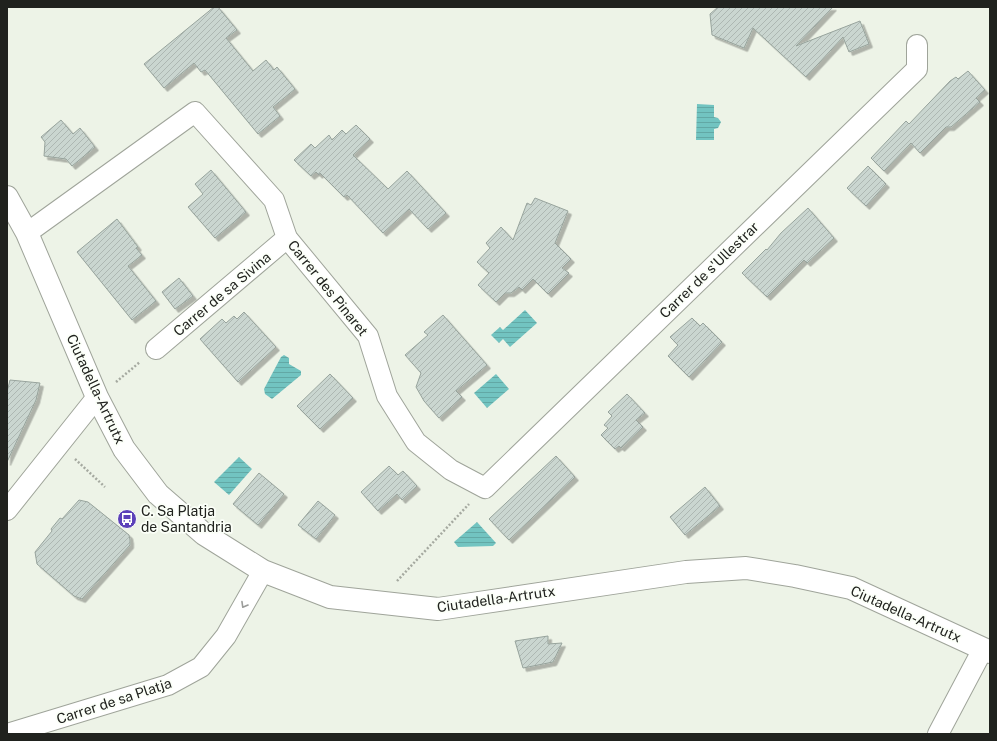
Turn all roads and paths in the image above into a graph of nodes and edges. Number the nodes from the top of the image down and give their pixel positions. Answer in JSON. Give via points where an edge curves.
{"nodes":[{"id":1,"x":917,"y":45,"type":"dead end"},
{"id":2,"x":7,"y":197,"type":"edge"},
{"id":3,"x":27,"y":233,"type":"junction"},
{"id":4,"x":287,"y":238,"type":"junction"},
{"id":5,"x":156,"y":349,"type":"dead end"},
{"id":6,"x":128,"y":372,"type":"dead end"},
{"id":7,"x":115,"y":383,"type":"dead end"},
{"id":8,"x":97,"y":398,"type":"junction"},
{"id":9,"x":60,"y":444,"type":"junction"},
{"id":10,"x":105,"y":487,"type":"dead end"},
{"id":11,"x":485,"y":488,"type":"junction"},
{"id":12,"x":7,"y":510,"type":"edge"},
{"id":13,"x":263,"y":571,"type":"junction"},
{"id":14,"x":376,"y":602,"type":"junction"},
{"id":15,"x":986,"y":651,"type":"edge"},
{"id":16,"x":7,"y":734,"type":"edge"},
{"id":17,"x":938,"y":734,"type":"edge"}],
"edges":[{"from":1,"to":11,"type":"street","name":"Carrer de s'Ullestrar","via":[[917,69]]},
{"from":2,"to":3,"type":"main road","name":"Ciutadella-Artrutx"},
{"from":3,"to":4,"type":"street","name":"Carrer des Pinaret","via":[[195,112],[274,200]]},
{"from":3,"to":8,"type":"main road","name":"Ciutadella-Artrutx"},
{"from":4,"to":5,"type":"street","name":"Carrer de sa Sivina"},
{"from":4,"to":11,"type":"street","name":"Carrer des Pinaret","via":[[368,336],[386,396],[416,442],[451,470]]},
{"from":6,"to":7,"type":"path"},
{"from":8,"to":9,"type":"street"},
{"from":8,"to":13,"type":"main road","name":"Ciutadella-Artrutx","via":[[124,449],[158,494],[204,534]]},
{"from":9,"to":10,"type":"path"},
{"from":9,"to":12,"type":"street"},
{"from":11,"to":14,"type":"path"},
{"from":13,"to":14,"type":"main road","name":"Ciutadella-Artrutx","via":[[330,597]]},
{"from":13,"to":16,"type":"street","name":"Carrer de sa Platja","one_way":true,"via":[[226,636],[201,667],[168,686]]},
{"from":14,"to":15,"type":"main road","name":"Ciutadella-Artrutx","via":[[438,609],[686,572],[746,568],[851,588]]},
{"from":15,"to":17,"type":"street"}]}
